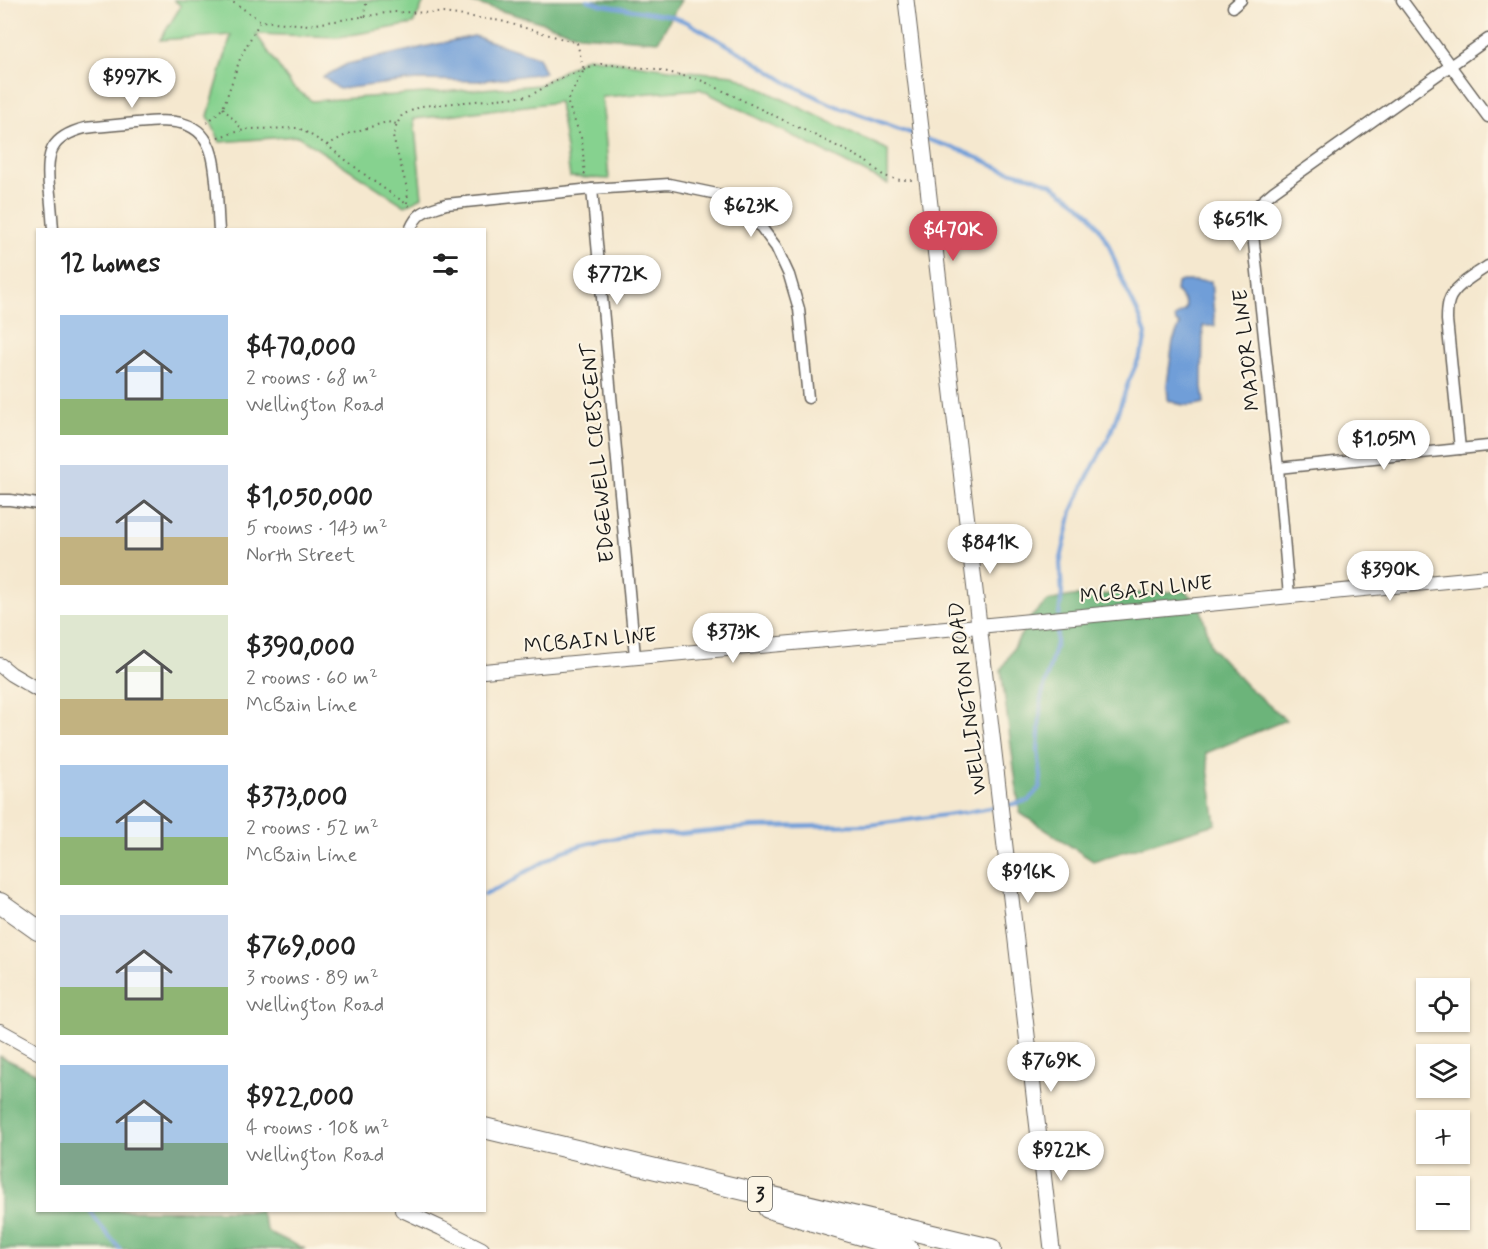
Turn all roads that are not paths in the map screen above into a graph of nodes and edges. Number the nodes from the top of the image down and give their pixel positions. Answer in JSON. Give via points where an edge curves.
{"nodes":[{"id":1,"x":906,"y":0,"type":"edge"},
{"id":2,"x":1402,"y":0,"type":"edge"},
{"id":3,"x":1488,"y":39,"type":"edge"},
{"id":4,"x":1450,"y":65,"type":"junction"},
{"id":5,"x":1488,"y":117,"type":"edge"},
{"id":6,"x":589,"y":189,"type":"junction"},
{"id":7,"x":53,"y":228,"type":"edge"},
{"id":8,"x":219,"y":228,"type":"edge"},
{"id":9,"x":411,"y":228,"type":"edge"},
{"id":10,"x":1488,"y":266,"type":"edge"},
{"id":11,"x":808,"y":398,"type":"dead end"},
{"id":12,"x":1488,"y":446,"type":"edge"},
{"id":13,"x":1460,"y":449,"type":"junction"},
{"id":14,"x":1278,"y":468,"type":"junction"},
{"id":15,"x":0,"y":500,"type":"edge"},
{"id":16,"x":36,"y":504,"type":"edge"},
{"id":17,"x":1488,"y":577,"type":"edge"},
{"id":18,"x":1289,"y":596,"type":"junction"},
{"id":19,"x":979,"y":626,"type":"junction"},
{"id":20,"x":635,"y":656,"type":"junction"},
{"id":21,"x":0,"y":665,"type":"edge"},
{"id":22,"x":486,"y":670,"type":"edge"},
{"id":23,"x":36,"y":689,"type":"edge"},
{"id":24,"x":0,"y":903,"type":"edge"},
{"id":25,"x":36,"y":929,"type":"edge"},
{"id":26,"x":0,"y":1031,"type":"edge"},
{"id":27,"x":36,"y":1051,"type":"edge"},
{"id":28,"x":486,"y":1128,"type":"edge"},
{"id":29,"x":529,"y":1138,"type":"junction"},
{"id":30,"x":406,"y":1212,"type":"edge"},
{"id":31,"x":482,"y":1249,"type":"edge"},
{"id":32,"x":908,"y":1249,"type":"edge"},
{"id":33,"x":991,"y":1249,"type":"edge"},
{"id":34,"x":1052,"y":1249,"type":"edge"}],
"edges":[{"from":1,"to":19,"type":"main road","name":"WELLINGTON ROAD"},
{"from":2,"to":4,"type":"street"},
{"from":3,"to":4,"type":"street","name":"MAJOR LINE"},
{"from":4,"to":5,"type":"street"},
{"from":4,"to":14,"type":"street","name":"MAJOR LINE","via":[[1274,191],[1252,213]]},
{"from":6,"to":9,"type":"street","via":[[446,204],[420,214]]},
{"from":6,"to":11,"type":"street","via":[[669,184],[717,194],[755,219],[776,247],[789,275],[799,309]]},
{"from":6,"to":20,"type":"street","name":"EDGEWELL CRESCENT"},
{"from":7,"to":8,"type":"street","via":[[48,161],[53,147],[66,135],[85,128],[176,121],[198,132],[212,153]]},
{"from":10,"to":13,"type":"street","via":[[1456,289],[1447,309]]},
{"from":12,"to":13,"type":"street"},
{"from":13,"to":14,"type":"street"},
{"from":14,"to":18,"type":"street","name":"MAJOR LINE"},
{"from":15,"to":16,"type":"street"},
{"from":17,"to":18,"type":"street","name":"MCBAIN LINE"},
{"from":18,"to":19,"type":"street","name":"MCBAIN LINE"},
{"from":19,"to":20,"type":"street","name":"MCBAIN LINE"},
{"from":19,"to":34,"type":"main road","name":"WELLINGTON ROAD"},
{"from":20,"to":22,"type":"street","name":"MCBAIN LINE"},
{"from":21,"to":23,"type":"street"},
{"from":24,"to":25,"type":"highway"},
{"from":26,"to":27,"type":"street"},
{"from":28,"to":29,"type":"highway","number":"3"},
{"from":29,"to":32,"type":"highway"},
{"from":29,"to":33,"type":"highway","number":"3"},
{"from":30,"to":31,"type":"street"}]}
